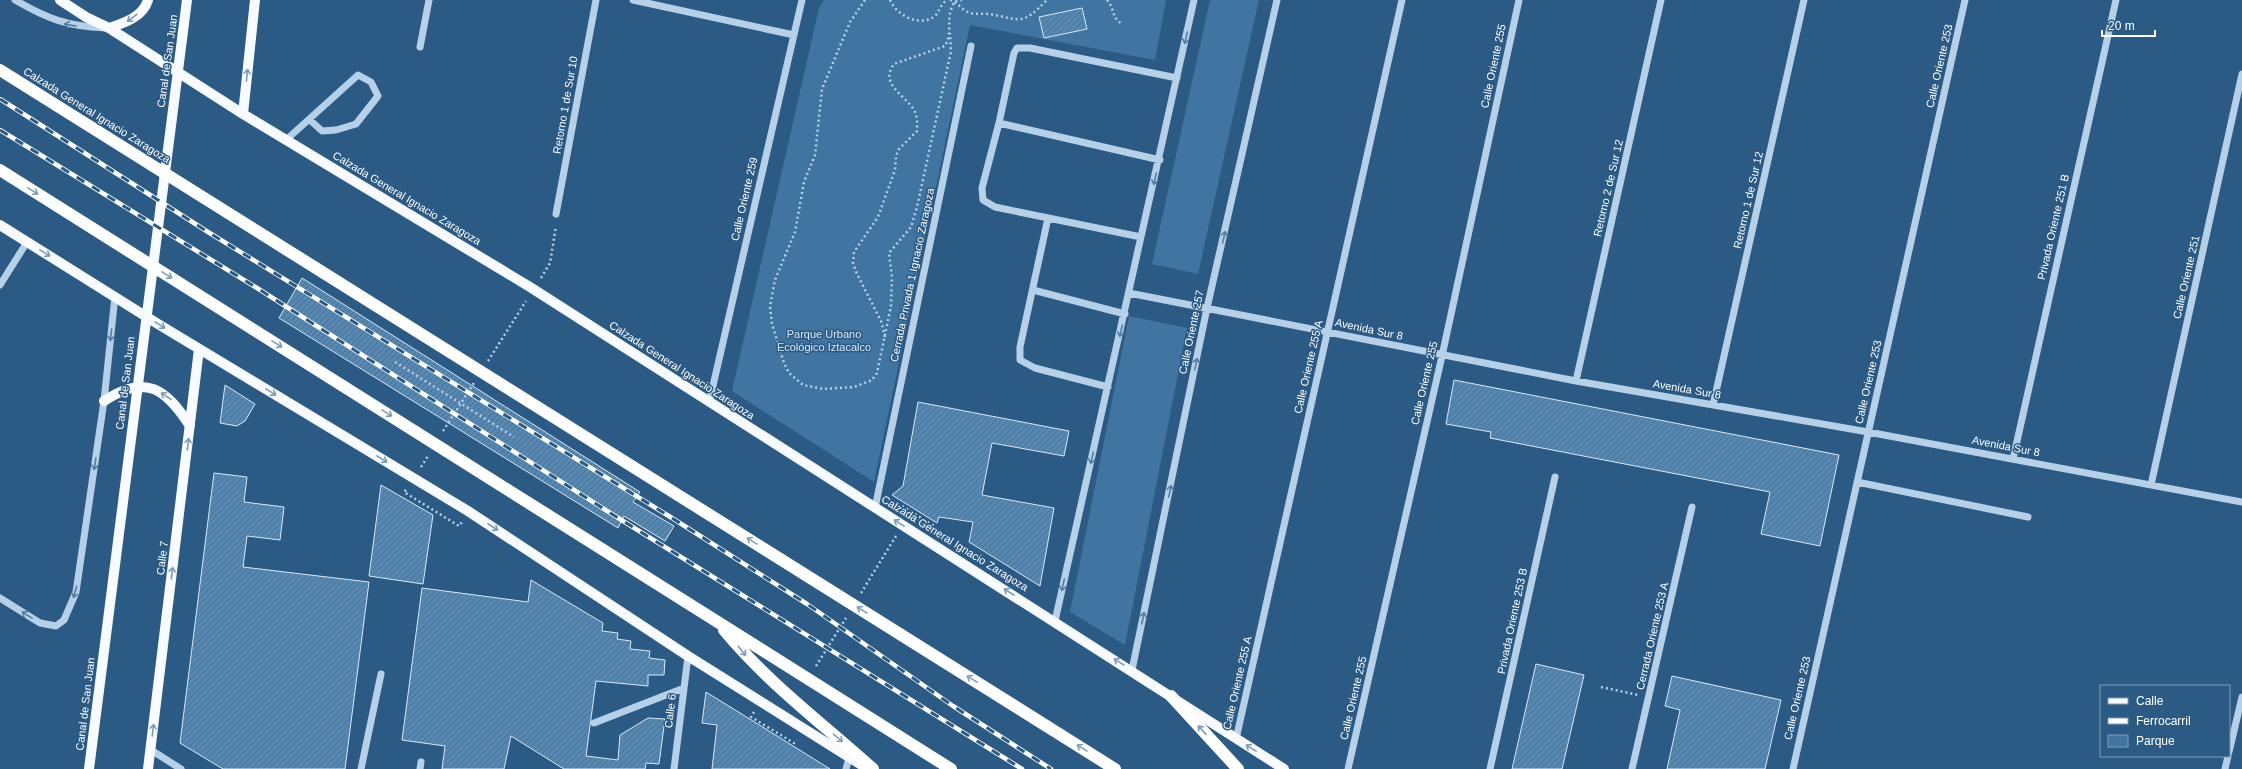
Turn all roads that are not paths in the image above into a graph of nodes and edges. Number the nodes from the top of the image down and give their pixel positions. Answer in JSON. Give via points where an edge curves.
{"nodes":[{"id":1,"x":15,"y":0,"type":"edge"},
{"id":2,"x":60,"y":0,"type":"edge"},
{"id":3,"x":148,"y":0,"type":"edge"},
{"id":4,"x":187,"y":0,"type":"edge"},
{"id":5,"x":255,"y":0,"type":"edge"},
{"id":6,"x":429,"y":0,"type":"edge"},
{"id":7,"x":596,"y":0,"type":"edge"},
{"id":8,"x":633,"y":0,"type":"edge"},
{"id":9,"x":802,"y":0,"type":"edge"},
{"id":10,"x":1194,"y":0,"type":"edge"},
{"id":11,"x":1277,"y":0,"type":"edge"},
{"id":12,"x":1402,"y":0,"type":"edge"},
{"id":13,"x":1519,"y":0,"type":"edge"},
{"id":14,"x":1661,"y":0,"type":"edge"},
{"id":15,"x":1804,"y":0,"type":"edge"},
{"id":16,"x":1965,"y":0,"type":"edge"},
{"id":17,"x":2116,"y":0,"type":"edge"},
{"id":18,"x":109,"y":28,"type":"junction"},
{"id":19,"x":794,"y":34,"type":"junction"},
{"id":20,"x":971,"y":46,"type":"dead end"},
{"id":21,"x":420,"y":48,"type":"dead end"},
{"id":22,"x":0,"y":70,"type":"edge"},
{"id":23,"x":2242,"y":74,"type":"edge"},
{"id":24,"x":1178,"y":78,"type":"junction"},
{"id":25,"x":243,"y":114,"type":"junction"},
{"id":26,"x":310,"y":120,"type":"junction"},
{"id":27,"x":999,"y":123,"type":"junction"},
{"id":28,"x":286,"y":140,"type":"junction"},
{"id":29,"x":1160,"y":160,"type":"junction"},
{"id":30,"x":0,"y":170,"type":"edge"},
{"id":31,"x":556,"y":214,"type":"dead end"},
{"id":32,"x":1048,"y":218,"type":"junction"},
{"id":33,"x":0,"y":226,"type":"edge"},
{"id":34,"x":1141,"y":237,"type":"junction"},
{"id":35,"x":27,"y":242,"type":"junction"},
{"id":36,"x":0,"y":285,"type":"edge"},
{"id":37,"x":1033,"y":290,"type":"junction"},
{"id":38,"x":1129,"y":293,"type":"junction"},
{"id":39,"x":115,"y":296,"type":"junction"},
{"id":40,"x":1207,"y":308,"type":"junction"},
{"id":41,"x":1125,"y":314,"type":"junction"},
{"id":42,"x":1327,"y":332,"type":"junction"},
{"id":43,"x":199,"y":349,"type":"junction"},
{"id":44,"x":1442,"y":356,"type":"junction"},
{"id":45,"x":1576,"y":381,"type":"junction"},
{"id":46,"x":1108,"y":387,"type":"junction"},
{"id":47,"x":104,"y":401,"type":"junction"},
{"id":48,"x":709,"y":403,"type":"junction"},
{"id":49,"x":1713,"y":405,"type":"junction"},
{"id":50,"x":190,"y":426,"type":"junction"},
{"id":51,"x":1868,"y":432,"type":"junction"},
{"id":52,"x":2013,"y":459,"type":"junction"},
{"id":53,"x":1555,"y":477,"type":"dead end"},
{"id":54,"x":1857,"y":482,"type":"junction"},
{"id":55,"x":2151,"y":485,"type":"junction"},
{"id":56,"x":2242,"y":502,"type":"edge"},
{"id":57,"x":1692,"y":507,"type":"dead end"},
{"id":58,"x":875,"y":508,"type":"junction"},
{"id":59,"x":2028,"y":517,"type":"dead end"},
{"id":60,"x":0,"y":598,"type":"edge"},
{"id":61,"x":717,"y":621,"type":"junction"},
{"id":62,"x":1055,"y":621,"type":"junction"},
{"id":63,"x":688,"y":656,"type":"junction"},
{"id":64,"x":1132,"y":670,"type":"junction"},
{"id":65,"x":382,"y":674,"type":"dead end"},
{"id":66,"x":684,"y":688,"type":"junction"},
{"id":67,"x":1171,"y":696,"type":"junction"},
{"id":68,"x":2242,"y":697,"type":"edge"},
{"id":69,"x":594,"y":723,"type":"dead end"},
{"id":70,"x":1236,"y":739,"type":"junction"},
{"id":71,"x":2230,"y":748,"type":"edge"},
{"id":72,"x":151,"y":750,"type":"junction"},
{"id":73,"x":2228,"y":757,"type":"edge"},
{"id":74,"x":849,"y":758,"type":"junction"},
{"id":75,"x":89,"y":769,"type":"edge"},
{"id":76,"x":148,"y":769,"type":"edge"},
{"id":77,"x":181,"y":769,"type":"edge"},
{"id":78,"x":361,"y":769,"type":"edge"},
{"id":79,"x":674,"y":769,"type":"edge"},
{"id":80,"x":846,"y":769,"type":"edge"},
{"id":81,"x":868,"y":769,"type":"edge"},
{"id":82,"x":873,"y":769,"type":"edge"},
{"id":83,"x":951,"y":769,"type":"edge"},
{"id":84,"x":1115,"y":769,"type":"edge"},
{"id":85,"x":1238,"y":769,"type":"edge"},
{"id":86,"x":1284,"y":769,"type":"edge"},
{"id":87,"x":1348,"y":769,"type":"edge"},
{"id":88,"x":1490,"y":769,"type":"edge"},
{"id":89,"x":1632,"y":769,"type":"edge"},
{"id":90,"x":1793,"y":769,"type":"edge"},
{"id":91,"x":2225,"y":769,"type":"edge"}],
"edges":[{"from":18,"to":1,"type":"street","one_way":true,"via":[[60,23]]},
{"from":2,"to":18,"type":"main road","name":"Calzada General Ignacio Zaragoza"},
{"from":3,"to":18,"type":"main road","one_way":true,"via":[[147,6],[128,22]]},
{"from":4,"to":75,"type":"main road","name":"Canal de San Juan"},
{"from":25,"to":5,"type":"main road","one_way":true},
{"from":6,"to":21,"type":"street"},
{"from":7,"to":31,"type":"street","name":"Retorno 1 de Sur 10"},
{"from":8,"to":19,"type":"street"},
{"from":9,"to":19,"type":"street","name":"Calle Oriente 259"},
{"from":10,"to":24,"type":"street","one_way":true},
{"from":40,"to":11,"type":"street","name":"Calle Oriente 257","one_way":true},
{"from":12,"to":42,"type":"street","name":"Calle Oriente 255 A"},
{"from":13,"to":44,"type":"street","name":"Calle Oriente 255"},
{"from":14,"to":45,"type":"street","name":"Retorno 2 de Sur 12"},
{"from":15,"to":49,"type":"street","name":"Retorno 1 de Sur 12"},
{"from":16,"to":51,"type":"street","name":"Calle Oriente 253"},
{"from":17,"to":52,"type":"street","name":"Privada Oriente 251 B"},
{"from":18,"to":25,"type":"main road","name":"Calzada General Ignacio Zaragoza"},
{"from":19,"to":48,"type":"street","name":"Calle Oriente 259"},
{"from":20,"to":58,"type":"street","name":"Cerrada Privada 1 Ignacio Zaragoza"},
{"from":84,"to":22,"type":"highway","name":"Calzada General Ignacio Zaragoza","one_way":true},
{"from":23,"to":55,"type":"street","name":"Calle Oriente 251"},
{"from":24,"to":27,"type":"street","via":[[1030,48],[1017,48]]},
{"from":24,"to":29,"type":"street"},
{"from":25,"to":28,"type":"main road","name":"Calzada General Ignacio Zaragoza"},
{"from":26,"to":26,"type":"street","via":[[358,75],[371,82],[378,96],[356,124],[322,131]]},
{"from":26,"to":28,"type":"street"},
{"from":27,"to":29,"type":"street"},
{"from":27,"to":32,"type":"street","via":[[982,188],[983,200],[996,207]]},
{"from":28,"to":48,"type":"main road","name":"Calzada General Ignacio Zaragoza","via":[[530,287]]},
{"from":29,"to":34,"type":"street","one_way":true},
{"from":30,"to":61,"type":"highway","one_way":true},
{"from":32,"to":34,"type":"street"},
{"from":32,"to":37,"type":"street"},
{"from":33,"to":35,"type":"main road"},
{"from":34,"to":38,"type":"street"},
{"from":35,"to":36,"type":"street"},
{"from":35,"to":39,"type":"main road","one_way":true},
{"from":37,"to":41,"type":"street"},
{"from":37,"to":46,"type":"street","via":[[1020,346],[1020,360],[1035,368]]},
{"from":38,"to":40,"type":"street","name":"Avenida Sur 8"},
{"from":38,"to":41,"type":"street"},
{"from":39,"to":43,"type":"main road","one_way":true},
{"from":39,"to":47,"type":"street","one_way":true},
{"from":40,"to":42,"type":"street","name":"Avenida Sur 8"},
{"from":64,"to":40,"type":"street","name":"Calle Oriente 257","one_way":true},
{"from":41,"to":46,"type":"street","one_way":true},
{"from":42,"to":44,"type":"street","name":"Avenida Sur 8"},
{"from":42,"to":70,"type":"street","name":"Calle Oriente 255 A"},
{"from":43,"to":50,"type":"main road","name":"Calle 7"},
{"from":43,"to":63,"type":"main road","one_way":true,"via":[[468,511]]},
{"from":44,"to":45,"type":"street","name":"Avenida Sur 8"},
{"from":44,"to":87,"type":"street","name":"Calle Oriente 255"},
{"from":45,"to":49,"type":"street","name":"Avenida Sur 8"},
{"from":46,"to":62,"type":"street","one_way":true},
{"from":50,"to":47,"type":"main road","one_way":true,"via":[[169,397],[157,390],[144,387],[130,388],[117,392]]},
{"from":47,"to":60,"type":"street","one_way":true,"via":[[76,592],[64,620],[56,626],[40,623]]},
{"from":48,"to":58,"type":"main road","name":"Calzada General Ignacio Zaragoza"},
{"from":49,"to":51,"type":"street","name":"Avenida Sur 8"},
{"from":72,"to":50,"type":"main road","name":"Calle 7","one_way":true},
{"from":51,"to":52,"type":"street","name":"Avenida Sur 8"},
{"from":51,"to":54,"type":"street","name":"Calle Oriente 253"},
{"from":52,"to":55,"type":"street","name":"Avenida Sur 8"},
{"from":53,"to":88,"type":"street","name":"Privada Oriente 253 B"},
{"from":54,"to":59,"type":"street"},
{"from":54,"to":90,"type":"street","name":"Calle Oriente 253"},
{"from":55,"to":56,"type":"street","name":"Avenida Sur 8"},
{"from":57,"to":89,"type":"street","name":"Cerrada Oriente 253 A"},
{"from":62,"to":58,"type":"main road","name":"Calzada General Ignacio Zaragoza","one_way":true},
{"from":61,"to":82,"type":"highway","one_way":true,"via":[[749,659],[789,697]]},
{"from":61,"to":83,"type":"highway"},
{"from":64,"to":62,"type":"main road","name":"Calzada General Ignacio Zaragoza","one_way":true},
{"from":63,"to":66,"type":"street","name":"Calle 6"},
{"from":63,"to":74,"type":"main road"},
{"from":64,"to":67,"type":"main road","name":"Calzada General Ignacio Zaragoza"},
{"from":65,"to":78,"type":"street"},
{"from":66,"to":69,"type":"street"},
{"from":66,"to":79,"type":"street","name":"Calle 6"},
{"from":67,"to":70,"type":"main road","name":"Calzada General Ignacio Zaragoza"},
{"from":85,"to":67,"type":"highway","one_way":true},
{"from":68,"to":71,"type":"street"},
{"from":86,"to":70,"type":"main road","name":"Calzada General Ignacio Zaragoza","one_way":true},
{"from":72,"to":76,"type":"main road","name":"Calle 7"},
{"from":72,"to":77,"type":"street"},
{"from":73,"to":91,"type":"street"},
{"from":74,"to":80,"type":"street"},
{"from":74,"to":81,"type":"main road"}]}
